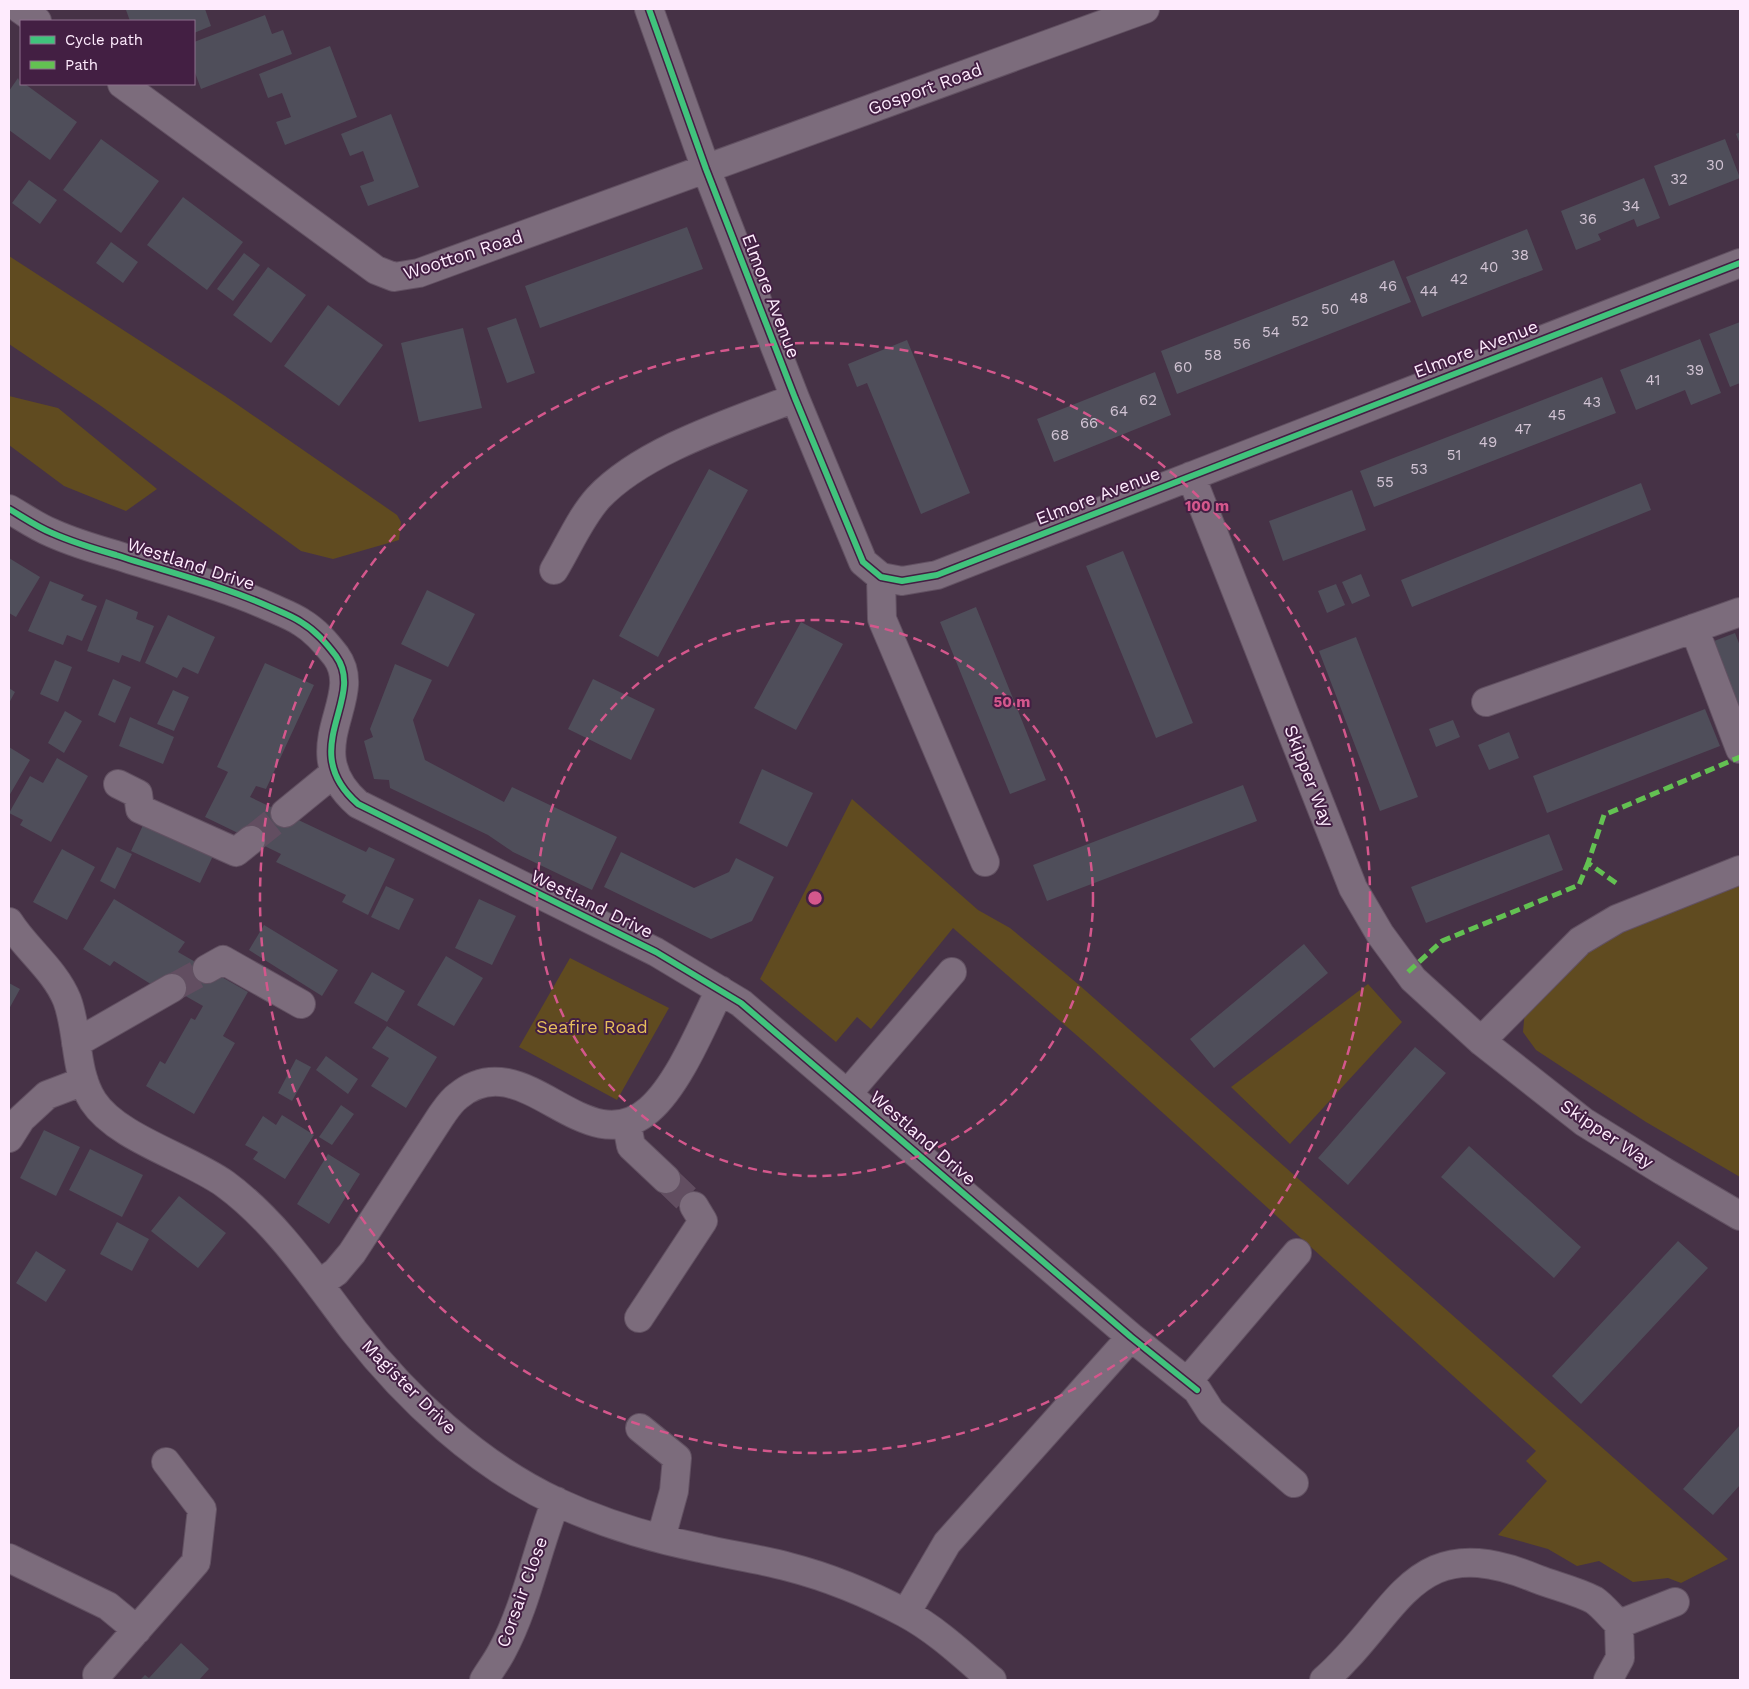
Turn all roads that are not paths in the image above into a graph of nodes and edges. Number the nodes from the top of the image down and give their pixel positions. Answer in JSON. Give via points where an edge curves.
{"nodes":[{"id":1,"x":20,"y":9,"type":"edge"},
{"id":2,"x":1144,"y":9,"type":"edge"},
{"id":3,"x":652,"y":10,"type":"edge"},
{"id":4,"x":36,"y":20,"type":"edge"},
{"id":5,"x":123,"y":85,"type":"edge"},
{"id":6,"x":706,"y":169,"type":"junction"},
{"id":7,"x":1740,"y":263,"type":"edge"},
{"id":8,"x":795,"y":398,"type":"junction"},
{"id":9,"x":1191,"y":476,"type":"junction"},
{"id":10,"x":9,"y":509,"type":"edge"},
{"id":11,"x":554,"y":570,"type":"dead end"},
{"id":12,"x":881,"y":577,"type":"junction"},
{"id":13,"x":1740,"y":612,"type":"edge"},
{"id":14,"x":1694,"y":628,"type":"junction"},
{"id":15,"x":1486,"y":702,"type":"dead end"},
{"id":16,"x":1740,"y":749,"type":"edge"},
{"id":17,"x":334,"y":773,"type":"junction"},
{"id":18,"x":118,"y":784,"type":"dead end"},
{"id":19,"x":285,"y":813,"type":"tunnel mouth"},
{"id":20,"x":251,"y":840,"type":"tunnel mouth"},
{"id":21,"x":985,"y":862,"type":"dead end"},
{"id":22,"x":1740,"y":870,"type":"edge"},
{"id":23,"x":9,"y":922,"type":"edge"},
{"id":24,"x":207,"y":969,"type":"tunnel mouth"},
{"id":25,"x":952,"y":972,"type":"dead end"},
{"id":26,"x":172,"y":988,"type":"tunnel mouth"},
{"id":27,"x":720,"y":990,"type":"junction"},
{"id":28,"x":301,"y":1004,"type":"dead end"},
{"id":29,"x":1481,"y":1041,"type":"junction"},
{"id":30,"x":76,"y":1042,"type":"junction"},
{"id":31,"x":84,"y":1080,"type":"junction"},
{"id":32,"x":848,"y":1093,"type":"junction"},
{"id":33,"x":626,"y":1125,"type":"junction"},
{"id":34,"x":9,"y":1138,"type":"edge"},
{"id":35,"x":666,"y":1178,"type":"tunnel mouth"},
{"id":36,"x":694,"y":1206,"type":"tunnel mouth"},
{"id":37,"x":1740,"y":1216,"type":"edge"},
{"id":38,"x":1298,"y":1253,"type":"dead end"},
{"id":39,"x":319,"y":1284,"type":"junction"},
{"id":40,"x":639,"y":1318,"type":"dead end"},
{"id":41,"x":1131,"y":1337,"type":"junction"},
{"id":42,"x":1192,"y":1386,"type":"junction"},
{"id":43,"x":640,"y":1428,"type":"dead end"},
{"id":44,"x":166,"y":1462,"type":"dead end"},
{"id":45,"x":1294,"y":1483,"type":"dead end"},
{"id":46,"x":556,"y":1501,"type":"junction"},
{"id":47,"x":661,"y":1538,"type":"junction"},
{"id":48,"x":9,"y":1558,"type":"edge"},
{"id":49,"x":1674,"y":1602,"type":"dead end"},
{"id":50,"x":906,"y":1613,"type":"junction"},
{"id":51,"x":1619,"y":1624,"type":"junction"},
{"id":52,"x":137,"y":1630,"type":"junction"},
{"id":53,"x":97,"y":1675,"type":"dead end"},
{"id":54,"x":484,"y":1680,"type":"edge"},
{"id":55,"x":992,"y":1680,"type":"edge"},
{"id":56,"x":1324,"y":1680,"type":"edge"},
{"id":57,"x":1608,"y":1680,"type":"edge"}],
"edges":[{"from":1,"to":4,"type":"street"},
{"from":2,"to":6,"type":"street","name":"Gosport Road"},
{"from":3,"to":6,"type":"street","name":"Elmore Avenue"},
{"from":5,"to":6,"type":"street","name":"Wootton Road","via":[[376,270],[394,277],[419,273]]},
{"from":6,"to":8,"type":"street","name":"Elmore Avenue"},
{"from":7,"to":9,"type":"street","name":"Elmore Avenue"},
{"from":8,"to":11,"type":"street","via":[[668,449],[634,469],[597,499]]},
{"from":8,"to":12,"type":"street","name":"Elmore Avenue","via":[[863,562]]},
{"from":9,"to":12,"type":"street","name":"Elmore Avenue","via":[[937,575],[902,581]]},
{"from":9,"to":29,"type":"street","name":"Skipper Way","via":[[1352,888],[1413,979]]},
{"from":10,"to":17,"type":"street","name":"Westland Drive","via":[[51,533],[234,591],[301,621],[321,637],[338,659],[343,676],[342,700],[333,733],[331,756]]},
{"from":12,"to":21,"type":"street","via":[[882,619]]},
{"from":13,"to":14,"type":"street"},
{"from":14,"to":15,"type":"street"},
{"from":14,"to":16,"type":"street"},
{"from":17,"to":19,"type":"street"},
{"from":17,"to":27,"type":"street","name":"Westland Drive","via":[[358,804],[656,952]]},
{"from":18,"to":20,"type":"street","via":[[138,794],[140,809],[236,852]]},
{"from":22,"to":29,"type":"street","via":[[1617,919],[1580,942]]},
{"from":23,"to":30,"type":"street","name":"Magister Drive","via":[[60,986],[68,1003]]},
{"from":24,"to":28,"type":"street","via":[[223,960]]},
{"from":25,"to":32,"type":"street"},
{"from":26,"to":30,"type":"street"},
{"from":27,"to":32,"type":"street","name":"Westland Drive","via":[[769,1025]]},
{"from":27,"to":33,"type":"street","via":[[675,1078],[649,1111]]},
{"from":29,"to":37,"type":"street","name":"Skipper Way","via":[[1584,1122],[1662,1172]]},
{"from":30,"to":31,"type":"street","name":"Magister Drive"},
{"from":31,"to":34,"type":"street","via":[[47,1095],[20,1119]]},
{"from":31,"to":39,"type":"street","name":"Magister Drive","via":[[94,1102],[114,1123],[201,1169],[257,1211]]},
{"from":32,"to":41,"type":"street","name":"Westland Drive"},
{"from":33,"to":35,"type":"street","via":[[631,1146]]},
{"from":33,"to":39,"type":"street","via":[[606,1124],[570,1114],[523,1086],[492,1081],[476,1084],[457,1096],[441,1116],[352,1254],[336,1272]]},
{"from":36,"to":40,"type":"street","via":[[703,1221]]},
{"from":38,"to":42,"type":"street"},
{"from":39,"to":46,"type":"street","name":"Magister Drive","via":[[401,1385],[446,1428],[498,1468]]},
{"from":41,"to":42,"type":"street","name":"Westland Drive"},
{"from":41,"to":50,"type":"street","via":[[947,1543]]},
{"from":42,"to":45,"type":"street","name":"Westland Drive","via":[[1211,1412]]},
{"from":43,"to":47,"type":"street","via":[[677,1458],[674,1491]]},
{"from":44,"to":52,"type":"street","via":[[202,1509],[196,1562]]},
{"from":46,"to":47,"type":"street","name":"Magister Drive","via":[[617,1526]]},
{"from":46,"to":54,"type":"street","name":"Corsair Close","via":[[540,1540],[519,1611],[503,1650]]},
{"from":47,"to":50,"type":"street","name":"Magister Drive","via":[[789,1567],[837,1583]]},
{"from":48,"to":52,"type":"street","via":[[108,1606]]},
{"from":49,"to":51,"type":"street"},
{"from":50,"to":55,"type":"street","name":"Magister Drive","via":[[950,1644]]},
{"from":51,"to":56,"type":"street","via":[[1595,1601],[1520,1572],[1467,1561],[1444,1566],[1418,1579],[1397,1597]]},
{"from":51,"to":57,"type":"street","via":[[1620,1658]]},
{"from":52,"to":53,"type":"street"}]}
